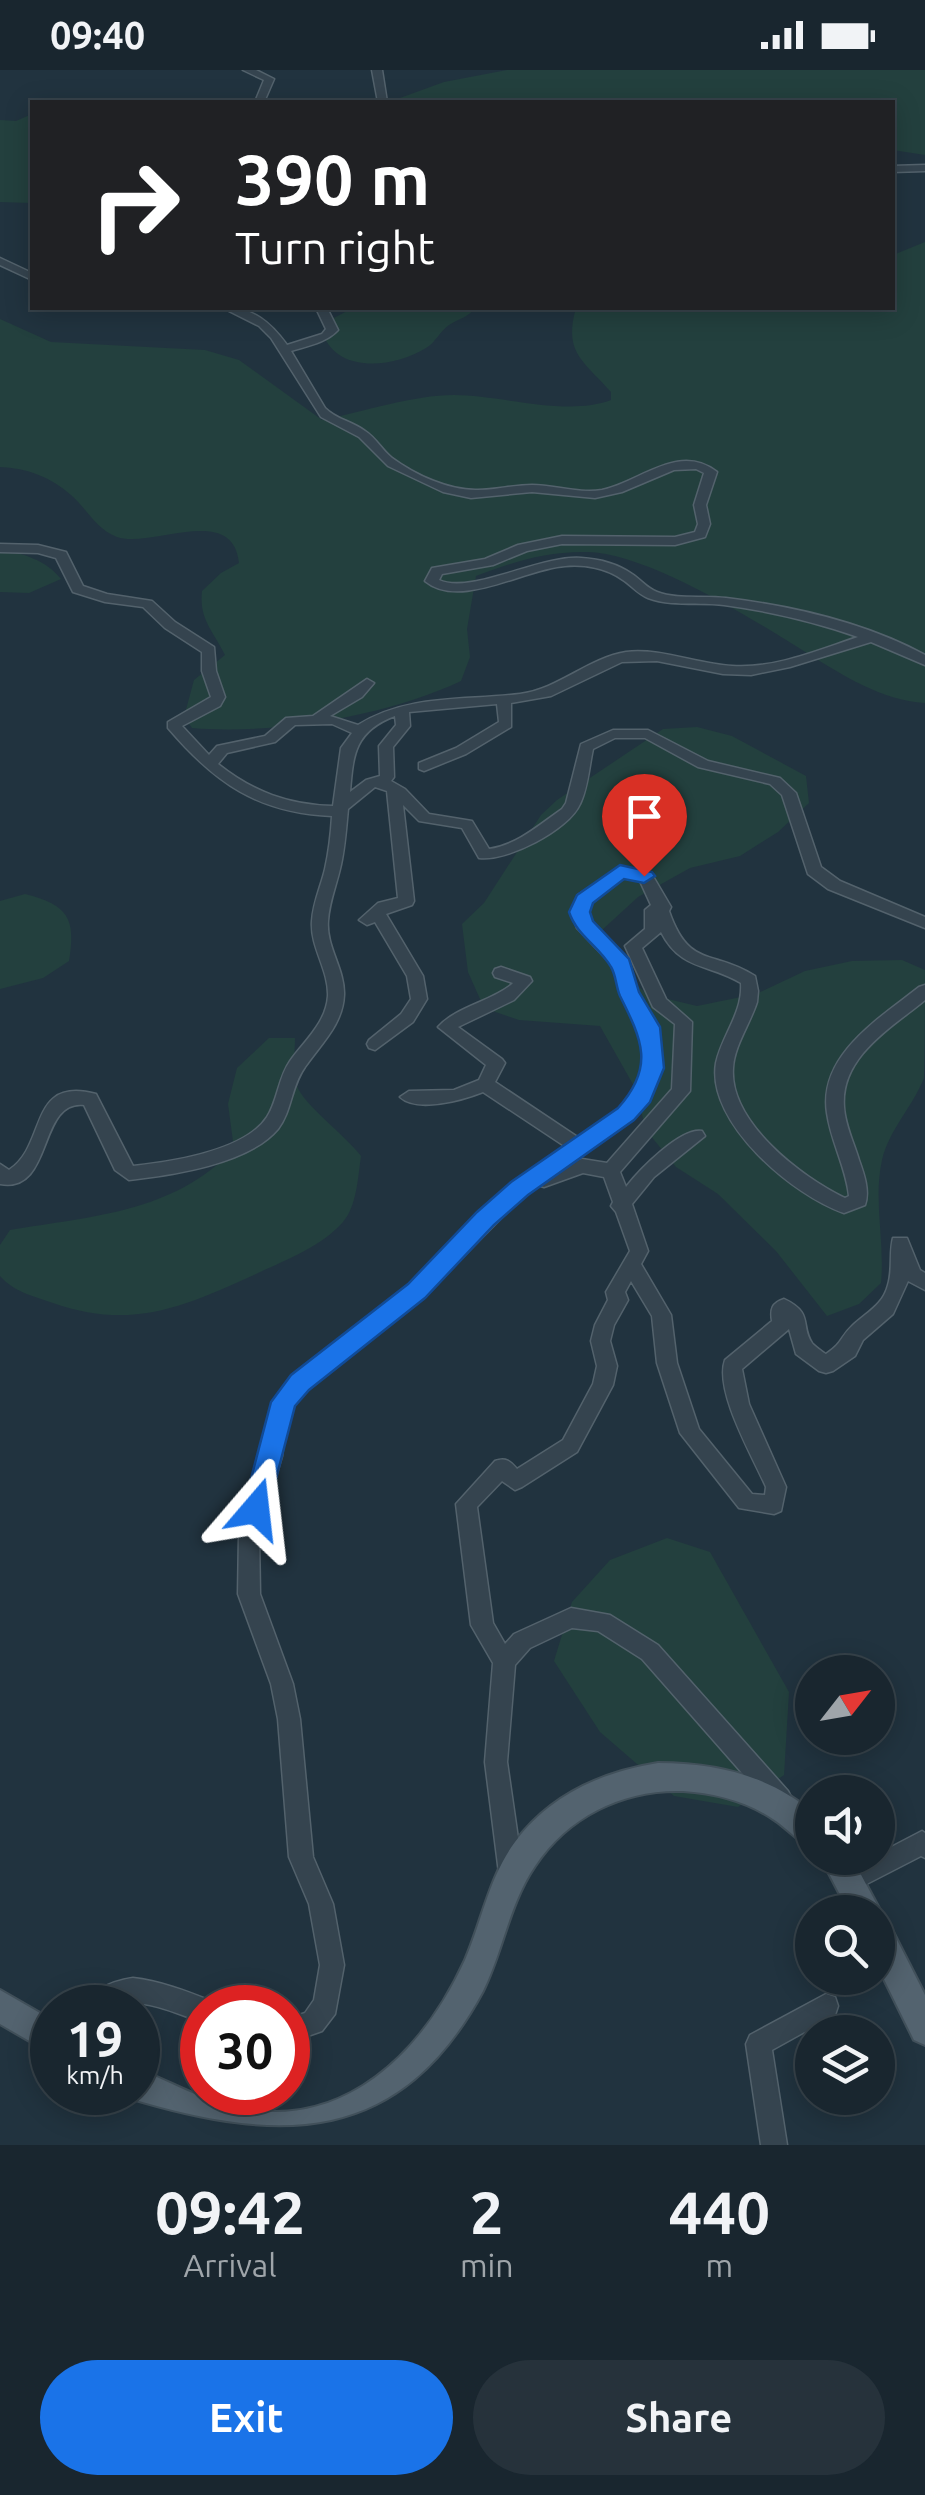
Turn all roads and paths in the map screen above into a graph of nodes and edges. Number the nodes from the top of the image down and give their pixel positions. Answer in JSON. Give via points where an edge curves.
{"nodes":[{"id":1,"x":248,"y":70,"type":"edge"},
{"id":2,"x":377,"y":70,"type":"edge"},
{"id":3,"x":261,"y":100,"type":"edge"},
{"id":4,"x":383,"y":100,"type":"edge"},
{"id":5,"x":925,"y":168,"type":"edge"},
{"id":6,"x":895,"y":169,"type":"edge"},
{"id":7,"x":0,"y":261,"type":"edge"},
{"id":8,"x":30,"y":276,"type":"edge"},
{"id":9,"x":235,"y":310,"type":"edge"},
{"id":10,"x":323,"y":310,"type":"edge"},
{"id":11,"x":288,"y":348,"type":"junction"},
{"id":12,"x":0,"y":548,"type":"edge"},
{"id":13,"x":870,"y":638,"type":"junction"},
{"id":14,"x":925,"y":661,"type":"edge"},
{"id":15,"x":368,"y":683,"type":"dead end"},
{"id":16,"x":504,"y":699,"type":"junction"},
{"id":17,"x":402,"y":709,"type":"junction"},
{"id":18,"x":318,"y":719,"type":"junction"},
{"id":19,"x":359,"y":731,"type":"junction"},
{"id":20,"x":211,"y":763,"type":"junction"},
{"id":21,"x":424,"y":766,"type":"dead end"},
{"id":22,"x":388,"y":786,"type":"junction"},
{"id":23,"x":341,"y":808,"type":"junction"},
{"id":24,"x":662,"y":907,"type":"junction"},
{"id":25,"x":925,"y":922,"type":"edge"},
{"id":26,"x":501,"y":972,"type":"dead end"},
{"id":27,"x":925,"y":991,"type":"edge"},
{"id":28,"x":375,"y":1044,"type":"dead end"},
{"id":29,"x":485,"y":1084,"type":"junction"},
{"id":30,"x":408,"y":1096,"type":"dead end"},
{"id":31,"x":696,"y":1136,"type":"dead end"},
{"id":32,"x":579,"y":1146,"type":"junction"},
{"id":33,"x":611,"y":1170,"type":"junction"},
{"id":34,"x":0,"y":1172,"type":"edge"},
{"id":35,"x":520,"y":1188,"type":"junction"},
{"id":36,"x":620,"y":1206,"type":"junction"},
{"id":37,"x":631,"y":1264,"type":"junction"},
{"id":38,"x":925,"y":1282,"type":"edge"},
{"id":39,"x":504,"y":1661,"type":"junction"},
{"id":40,"x":795,"y":1815,"type":"edge"},
{"id":41,"x":795,"y":1819,"type":"edge"},
{"id":42,"x":925,"y":1846,"type":"edge"},
{"id":43,"x":895,"y":1853,"type":"edge"},
{"id":44,"x":511,"y":1876,"type":"junction"},
{"id":45,"x":895,"y":1969,"type":"edge"},
{"id":46,"x":0,"y":2006,"type":"edge"},
{"id":47,"x":826,"y":2006,"type":"dead end"},
{"id":48,"x":30,"y":2022,"type":"edge"},
{"id":49,"x":310,"y":2023,"type":"edge"},
{"id":50,"x":925,"y":2029,"type":"edge"},
{"id":51,"x":160,"y":2096,"type":"edge"},
{"id":52,"x":774,"y":2145,"type":"edge"}],
"edges":[{"from":1,"to":3,"type":"street","via":[[268,79]]},
{"from":2,"to":4,"type":"street"},
{"from":5,"to":6,"type":"street"},
{"from":7,"to":8,"type":"street"},
{"from":9,"to":11,"type":"street","via":[[272,328]]},
{"from":10,"to":11,"type":"street","via":[[332,330]]},
{"from":11,"to":13,"type":"street","via":[[296,376],[321,411],[360,432],[389,462],[451,491],[603,494],[685,464],[711,472],[700,534],[541,544],[438,571],[432,581],[438,587],[462,590],[534,565],[590,563],[624,574],[650,594],[737,603]]},
{"from":12,"to":20,"type":"street","via":[[61,555],[78,589],[147,604],[209,650],[218,697],[173,725]]},
{"from":13,"to":14,"type":"street"},
{"from":13,"to":16,"type":"street","via":[[736,671],[626,656],[542,694]]},
{"from":15,"to":18,"type":"street"},
{"from":16,"to":17,"type":"street"},
{"from":16,"to":21,"type":"street","via":[[506,724]]},
{"from":17,"to":19,"type":"street"},
{"from":17,"to":22,"type":"street","via":[[402,726],[386,746]]},
{"from":18,"to":19,"type":"street"},
{"from":18,"to":20,"type":"street","via":[[291,721],[283,734],[222,749]]},
{"from":19,"to":23,"type":"street","via":[[348,748]]},
{"from":20,"to":23,"type":"street","via":[[226,780],[288,810]]},
{"from":22,"to":23,"type":"street","via":[[371,782]]},
{"from":22,"to":25,"type":"street","via":[[424,818],[466,824],[484,854],[499,854],[567,812],[586,747],[613,734],[648,734],[702,764],[775,781],[789,793],[814,870],[834,885]]},
{"from":22,"to":28,"type":"street","via":[[406,900],[372,917],[415,976],[419,999]]},
{"from":23,"to":34,"type":"street","via":[[319,934],[334,977],[334,1013],[291,1073],[272,1124],[253,1141],[223,1152],[129,1173],[90,1099],[76,1095],[52,1111],[18,1177],[6,1179]]},
{"from":24,"to":27,"type":"street","via":[[685,954],[749,980],[748,1006],[724,1064],[732,1111],[791,1173],[844,1206],[859,1200],[835,1107],[843,1064]]},
{"from":24,"to":32,"type":"street","via":[[644,876],[620,872],[584,900],[583,924],[621,964],[650,1027],[654,1056],[642,1096]]},
{"from":24,"to":33,"type":"street","via":[[653,910],[653,931],[633,946],[660,1002],[684,1022],[681,1092]]},
{"from":26,"to":29,"type":"street","via":[[524,981],[516,992],[446,1027],[496,1063]]},
{"from":29,"to":30,"type":"street","via":[[455,1096]]},
{"from":29,"to":32,"type":"street"},
{"from":31,"to":36,"type":"street","via":[[648,1172]]},
{"from":32,"to":35,"type":"street"},
{"from":33,"to":35,"type":"street","via":[[582,1166]]},
{"from":33,"to":36,"type":"street"},
{"from":35,"to":49,"type":"street","via":[[417,1291],[284,1402],[248,1535],[249,1594],[282,1684],[301,1858],[321,1904],[332,1964],[326,2005]]},
{"from":36,"to":37,"type":"street","via":[[639,1251]]},
{"from":37,"to":38,"type":"street","via":[[661,1315],[690,1433],[746,1502],[774,1505],[776,1487],[739,1404],[732,1366],[782,1324],[784,1307],[797,1321],[803,1348],[826,1366],[848,1350],[852,1335],[883,1313],[904,1269],[900,1243],[913,1275]]},
{"from":37,"to":39,"type":"street","via":[[601,1330],[600,1354],[608,1366],[603,1385],[570,1446],[515,1481],[502,1467],[466,1504],[482,1625]]},
{"from":39,"to":40,"type":"street","via":[[522,1641],[572,1618],[624,1632],[697,1702]]},
{"from":39,"to":44,"type":"street","via":[[496,1762]]},
{"from":41,"to":44,"type":"main road","via":[[743,1787],[711,1778],[666,1775],[626,1782],[560,1817]]},
{"from":42,"to":43,"type":"street"},
{"from":44,"to":51,"type":"main road","via":[[464,1994],[416,2069],[388,2094],[330,2125],[267,2134],[227,2129]]},
{"from":45,"to":50,"type":"main road"},
{"from":46,"to":48,"type":"main road"},
{"from":47,"to":52,"type":"street","via":[[759,2044]]}]}
